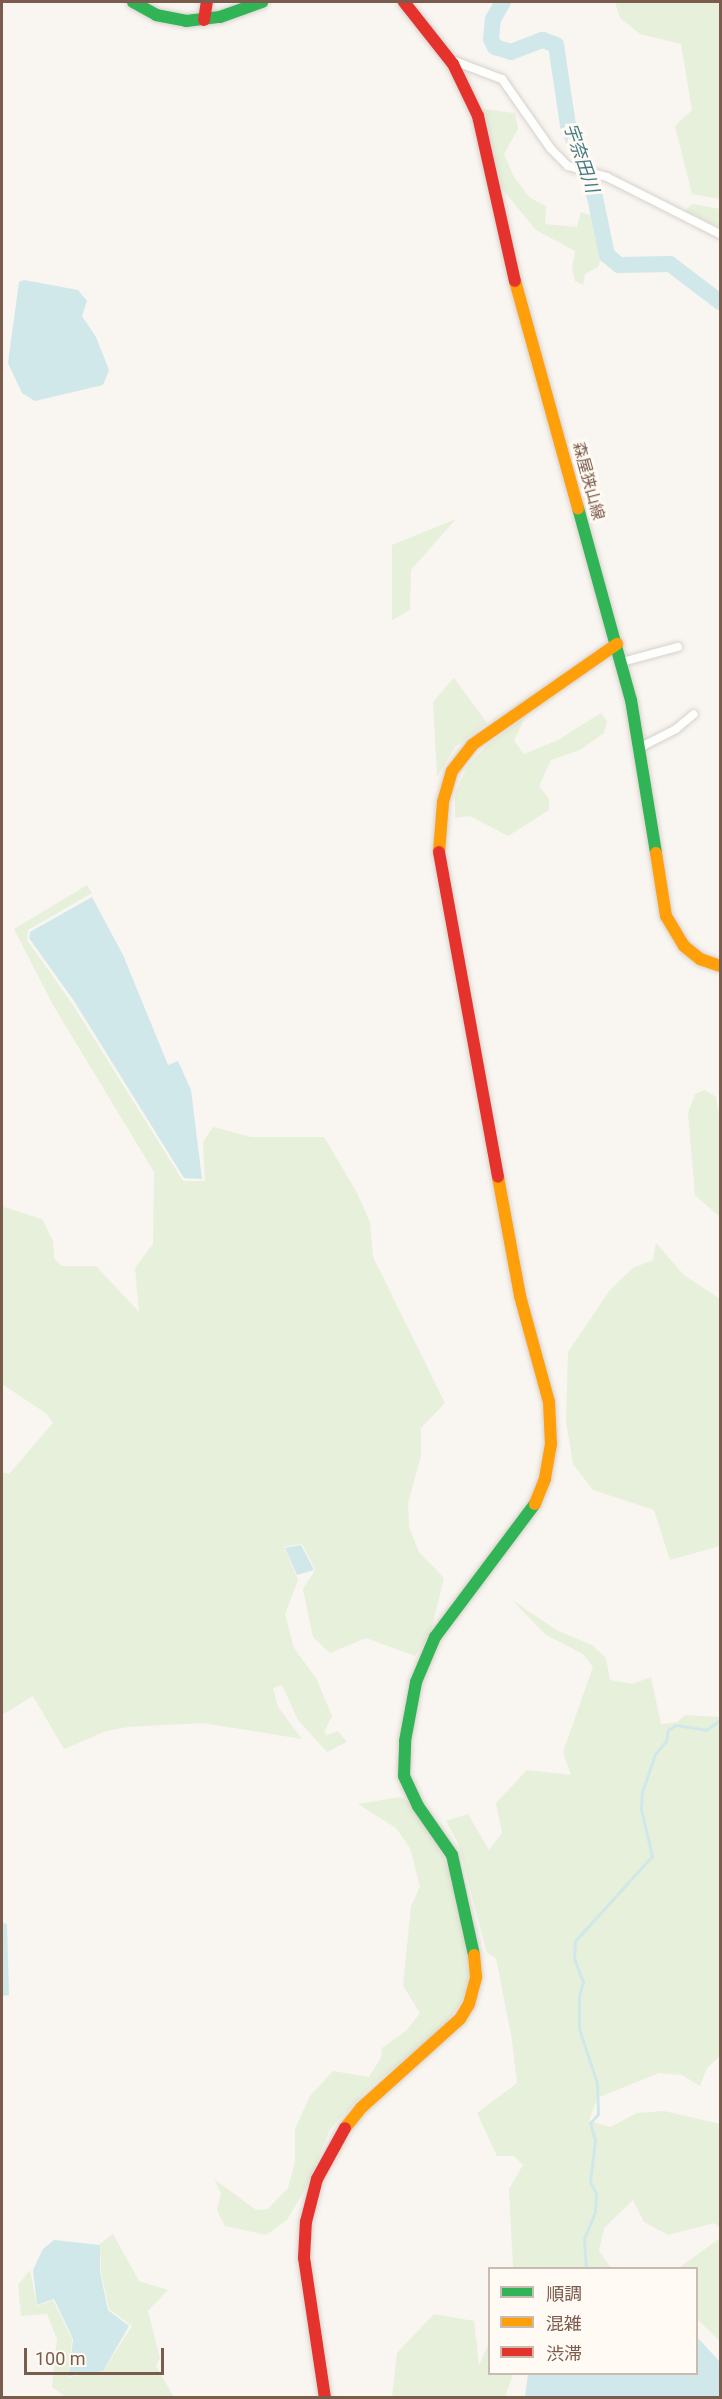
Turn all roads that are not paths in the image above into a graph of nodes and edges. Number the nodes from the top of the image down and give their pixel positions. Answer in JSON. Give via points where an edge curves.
{"nodes":[{"id":1,"x":133,"y":2,"type":"edge"},
{"id":2,"x":207,"y":2,"type":"edge"},
{"id":3,"x":262,"y":2,"type":"edge"},
{"id":4,"x":404,"y":2,"type":"edge"},
{"id":5,"x":204,"y":20,"type":"junction"},
{"id":6,"x":449,"y":59,"type":"junction"},
{"id":7,"x":720,"y":234,"type":"edge"},
{"id":8,"x":617,"y":644,"type":"junction"},
{"id":9,"x":678,"y":647,"type":"dead end"},
{"id":10,"x":622,"y":662,"type":"junction"},
{"id":11,"x":694,"y":714,"type":"dead end"},
{"id":12,"x":641,"y":747,"type":"junction"},
{"id":13,"x":720,"y":966,"type":"edge"},
{"id":14,"x":324,"y":2397,"type":"edge"}],
"edges":[{"from":1,"to":5,"type":"street","via":[[166,18]]},
{"from":2,"to":5,"type":"street"},
{"from":3,"to":5,"type":"street"},
{"from":4,"to":6,"type":"street","name":"森屋狭山線"},
{"from":6,"to":7,"type":"street","via":[[502,79],[551,149],[575,169],[593,171]]},
{"from":6,"to":8,"type":"street","name":"森屋狭山線","via":[[478,116],[517,290]]},
{"from":8,"to":10,"type":"street","name":"森屋狭山線"},
{"from":8,"to":14,"type":"street","via":[[472,745],[452,771],[443,802],[438,858],[520,1296],[549,1402],[551,1444],[545,1479],[533,1508],[435,1637],[416,1682],[405,1741],[404,1776],[418,1806],[452,1855],[474,1950],[476,1977],[469,2004],[460,2019],[350,2120],[329,2152],[312,2195],[304,2258]]},
{"from":9,"to":10,"type":"street"},
{"from":10,"to":12,"type":"street","name":"森屋狭山線"},
{"from":11,"to":12,"type":"street","via":[[676,729]]},
{"from":12,"to":13,"type":"street","name":"森屋狭山線","via":[[666,916],[684,946],[708,963]]}]}
